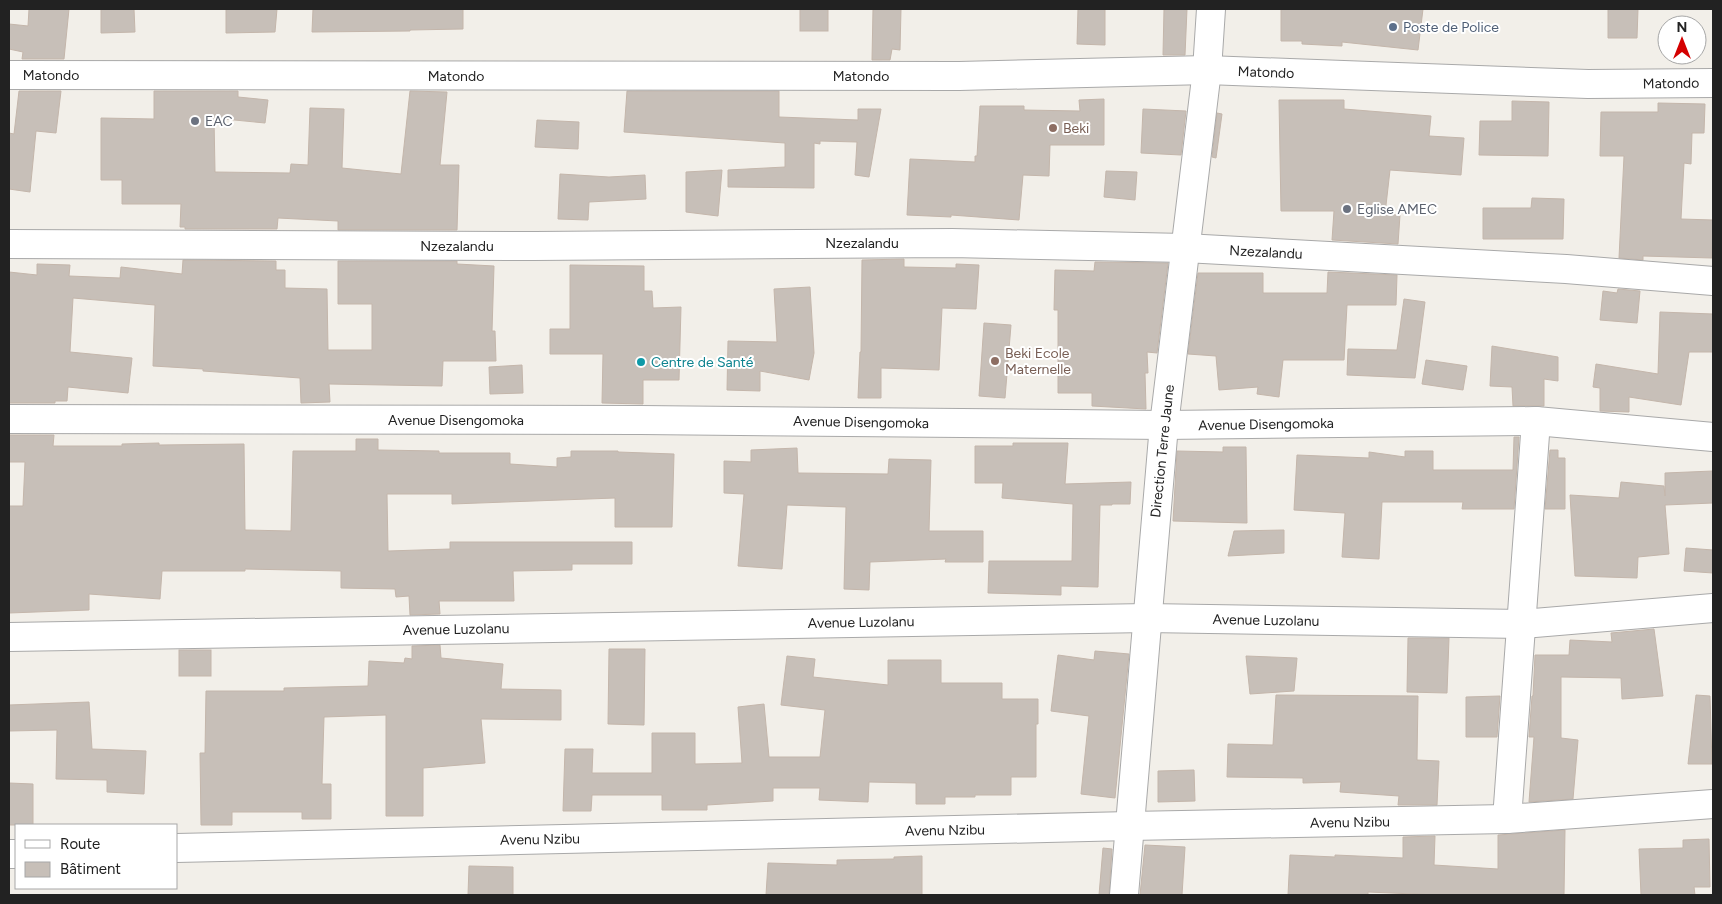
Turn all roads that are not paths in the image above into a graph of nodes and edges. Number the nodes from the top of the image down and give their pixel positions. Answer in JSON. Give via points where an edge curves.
{"nodes":[{"id":1,"x":1211,"y":9,"type":"edge"},
{"id":2,"x":1207,"y":70,"type":"junction"},
{"id":3,"x":9,"y":75,"type":"edge"},
{"id":4,"x":1713,"y":83,"type":"edge"},
{"id":5,"x":9,"y":244,"type":"edge"},
{"id":6,"x":1184,"y":248,"type":"junction"},
{"id":7,"x":1713,"y":281,"type":"edge"},
{"id":8,"x":9,"y":419,"type":"edge"},
{"id":9,"x":1536,"y":421,"type":"junction"},
{"id":10,"x":1164,"y":425,"type":"junction"},
{"id":11,"x":1713,"y":437,"type":"edge"},
{"id":12,"x":1713,"y":608,"type":"edge"},
{"id":13,"x":1146,"y":618,"type":"junction"},
{"id":14,"x":1522,"y":624,"type":"junction"},
{"id":15,"x":9,"y":636,"type":"edge"},
{"id":16,"x":1713,"y":804,"type":"edge"},
{"id":17,"x":1507,"y":820,"type":"junction"},
{"id":18,"x":1130,"y":826,"type":"junction"},
{"id":19,"x":178,"y":848,"type":"edge"},
{"id":20,"x":1124,"y":895,"type":"edge"}],
"edges":[{"from":1,"to":2,"type":"street","name":"Direction Terre Jaune"},
{"from":2,"to":3,"type":"street","name":"Matondo","via":[[959,76]]},
{"from":2,"to":4,"type":"street","name":"Matondo","via":[[1588,84]]},
{"from":2,"to":6,"type":"street","name":"Direction Terre Jaune"},
{"from":5,"to":6,"type":"street","name":"Nzezalandu","via":[[535,246],[952,243]]},
{"from":6,"to":7,"type":"street","name":"Nzezalandu"},
{"from":6,"to":10,"type":"street","name":"Direction Terre Jaune"},
{"from":8,"to":10,"type":"street","name":"Avenue Disengomoka"},
{"from":9,"to":10,"type":"street","name":"Avenue Disengomoka"},
{"from":9,"to":11,"type":"street","name":"Avenue Disengomoka"},
{"from":9,"to":14,"type":"street"},
{"from":10,"to":13,"type":"street","name":"Direction Terre Jaune"},
{"from":12,"to":14,"type":"street","name":"Avenue Luzolanu"},
{"from":13,"to":14,"type":"street","name":"Avenue Luzolanu"},
{"from":13,"to":15,"type":"street","name":"Avenue Luzolanu"},
{"from":13,"to":18,"type":"street","name":"Direction Terre Jaune"},
{"from":14,"to":17,"type":"street"},
{"from":16,"to":17,"type":"street","name":"Avenu Nzibu"},
{"from":17,"to":18,"type":"street","name":"Avenu Nzibu"},
{"from":18,"to":19,"type":"street","name":"Avenu Nzibu"},
{"from":18,"to":20,"type":"street","name":"Direction Terre Jaune"}]}
